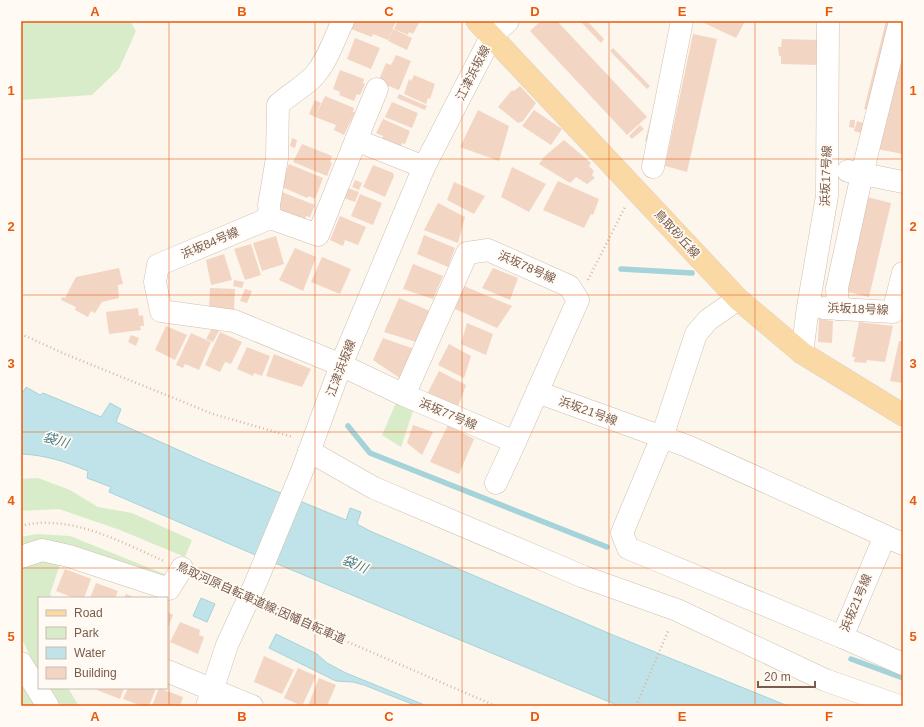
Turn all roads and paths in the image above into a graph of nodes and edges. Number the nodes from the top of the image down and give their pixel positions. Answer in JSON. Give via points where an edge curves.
{"nodes":[{"id":1,"x":343,"y":21,"type":"edge"},
{"id":2,"x":477,"y":21,"type":"edge"},
{"id":3,"x":508,"y":21,"type":"edge"},
{"id":4,"x":682,"y":21,"type":"edge"},
{"id":5,"x":828,"y":21,"type":"edge"},
{"id":6,"x":900,"y":21,"type":"edge"},
{"id":7,"x":491,"y":37,"type":"junction"},
{"id":8,"x":377,"y":89,"type":"dead end"},
{"id":9,"x":356,"y":140,"type":"junction"},
{"id":10,"x":424,"y":167,"type":"junction"},
{"id":11,"x":653,"y":167,"type":"dead end"},
{"id":12,"x":855,"y":172,"type":"junction"},
{"id":13,"x":903,"y":182,"type":"edge"},
{"id":14,"x":634,"y":189,"type":"junction"},
{"id":15,"x":270,"y":218,"type":"junction"},
{"id":16,"x":903,"y":276,"type":"edge"},
{"id":17,"x":738,"y":299,"type":"junction"},
{"id":18,"x":578,"y":300,"type":"junction"},
{"id":19,"x":808,"y":307,"type":"junction"},
{"id":20,"x":838,"y":309,"type":"junction"},
{"id":21,"x":21,"y":334,"type":"edge"},
{"id":22,"x":802,"y":353,"type":"junction"},
{"id":23,"x":341,"y":365,"type":"junction"},
{"id":24,"x":537,"y":392,"type":"junction"},
{"id":25,"x":404,"y":395,"type":"junction"},
{"id":26,"x":903,"y":416,"type":"edge"},
{"id":27,"x":662,"y":437,"type":"junction"},
{"id":28,"x":515,"y":442,"type":"junction"},
{"id":29,"x":308,"y":455,"type":"junction"},
{"id":30,"x":496,"y":483,"type":"dead end"},
{"id":31,"x":21,"y":526,"type":"edge"},
{"id":32,"x":894,"y":540,"type":"edge"},
{"id":33,"x":21,"y":556,"type":"edge"},
{"id":34,"x":182,"y":568,"type":"junction"},
{"id":35,"x":252,"y":590,"type":"junction"},
{"id":36,"x":677,"y":610,"type":"junction"},
{"id":37,"x":842,"y":637,"type":"junction"},
{"id":38,"x":21,"y":663,"type":"edge"},
{"id":39,"x":903,"y":664,"type":"edge"},
{"id":40,"x":168,"y":672,"type":"edge"},
{"id":41,"x":209,"y":698,"type":"edge"},
{"id":42,"x":48,"y":706,"type":"edge"},
{"id":43,"x":252,"y":706,"type":"edge"},
{"id":44,"x":496,"y":706,"type":"edge"},
{"id":45,"x":636,"y":706,"type":"edge"},
{"id":46,"x":899,"y":706,"type":"edge"}],
"edges":[{"from":1,"to":15,"type":"street","via":[[328,54],[314,76],[278,105],[277,158]]},
{"from":2,"to":7,"type":"main road","name":"鳥取砂丘線"},
{"from":3,"to":7,"type":"street","name":"江津浜坂線"},
{"from":4,"to":11,"type":"street"},
{"from":5,"to":19,"type":"street","name":"浜坂17号線","via":[[827,196]]},
{"from":6,"to":12,"type":"street"},
{"from":7,"to":10,"type":"street","name":"江津浜坂線"},
{"from":7,"to":14,"type":"main road","name":"鳥取砂丘線"},
{"from":8,"to":9,"type":"street"},
{"from":9,"to":10,"type":"street"},
{"from":9,"to":15,"type":"street","via":[[318,235]]},
{"from":10,"to":23,"type":"street","name":"江津浜坂線"},
{"from":12,"to":13,"type":"street"},
{"from":12,"to":20,"type":"street","via":[[837,288]]},
{"from":14,"to":17,"type":"main road","name":"鳥取砂丘線"},
{"from":14,"to":18,"type":"path"},
{"from":15,"to":23,"type":"street","name":"浜坂84号線","via":[[158,265],[155,282],[161,311],[234,321]]},
{"from":16,"to":20,"type":"street","name":"浜坂18号線","via":[[894,312]]},
{"from":17,"to":22,"type":"main road","name":"鳥取砂丘線"},
{"from":17,"to":27,"type":"street","name":"浜坂21号線","via":[[708,320],[696,334]]},
{"from":18,"to":24,"type":"street"},
{"from":18,"to":25,"type":"street","name":"浜坂78号線","via":[[569,286],[488,250],[467,253]]},
{"from":19,"to":20,"type":"street","name":"浜坂18号線"},
{"from":19,"to":22,"type":"street","name":"浜坂17号線"},
{"from":21,"to":29,"type":"path"},
{"from":22,"to":26,"type":"main road","name":"鳥取砂丘線"},
{"from":23,"to":25,"type":"street","name":"浜坂77号線"},
{"from":23,"to":29,"type":"street","name":"江津浜坂線"},
{"from":24,"to":27,"type":"street","name":"浜坂21号線"},
{"from":24,"to":28,"type":"street"},
{"from":25,"to":28,"type":"street","name":"浜坂77号線"},
{"from":27,"to":32,"type":"street","name":"浜坂21号線"},
{"from":27,"to":37,"type":"street","name":"浜坂21号線","via":[[622,533],[628,548]]},
{"from":28,"to":30,"type":"street"},
{"from":29,"to":35,"type":"street","name":"江津浜坂線"},
{"from":29,"to":36,"type":"street","via":[[374,488],[584,577]]},
{"from":31,"to":34,"type":"path","name":"鳥取河原自転車道線;因幡自転車道","via":[[55,523],[84,528]]},
{"from":32,"to":37,"type":"street","name":"浜坂21号線"},
{"from":33,"to":34,"type":"street","via":[[42,550],[69,556],[169,589]]},
{"from":34,"to":35,"type":"path","name":"鳥取河原自転車道線;因幡自転車道"},
{"from":35,"to":41,"type":"street","name":"江津浜坂線","via":[[227,645]]},
{"from":35,"to":44,"type":"path","name":"鳥取河原自転車道線;因幡自転車道"},
{"from":36,"to":45,"type":"path"},
{"from":36,"to":46,"type":"street","via":[[825,680]]},
{"from":37,"to":39,"type":"street"},
{"from":38,"to":42,"type":"street"},
{"from":40,"to":41,"type":"street"},
{"from":41,"to":43,"type":"street"}]}
